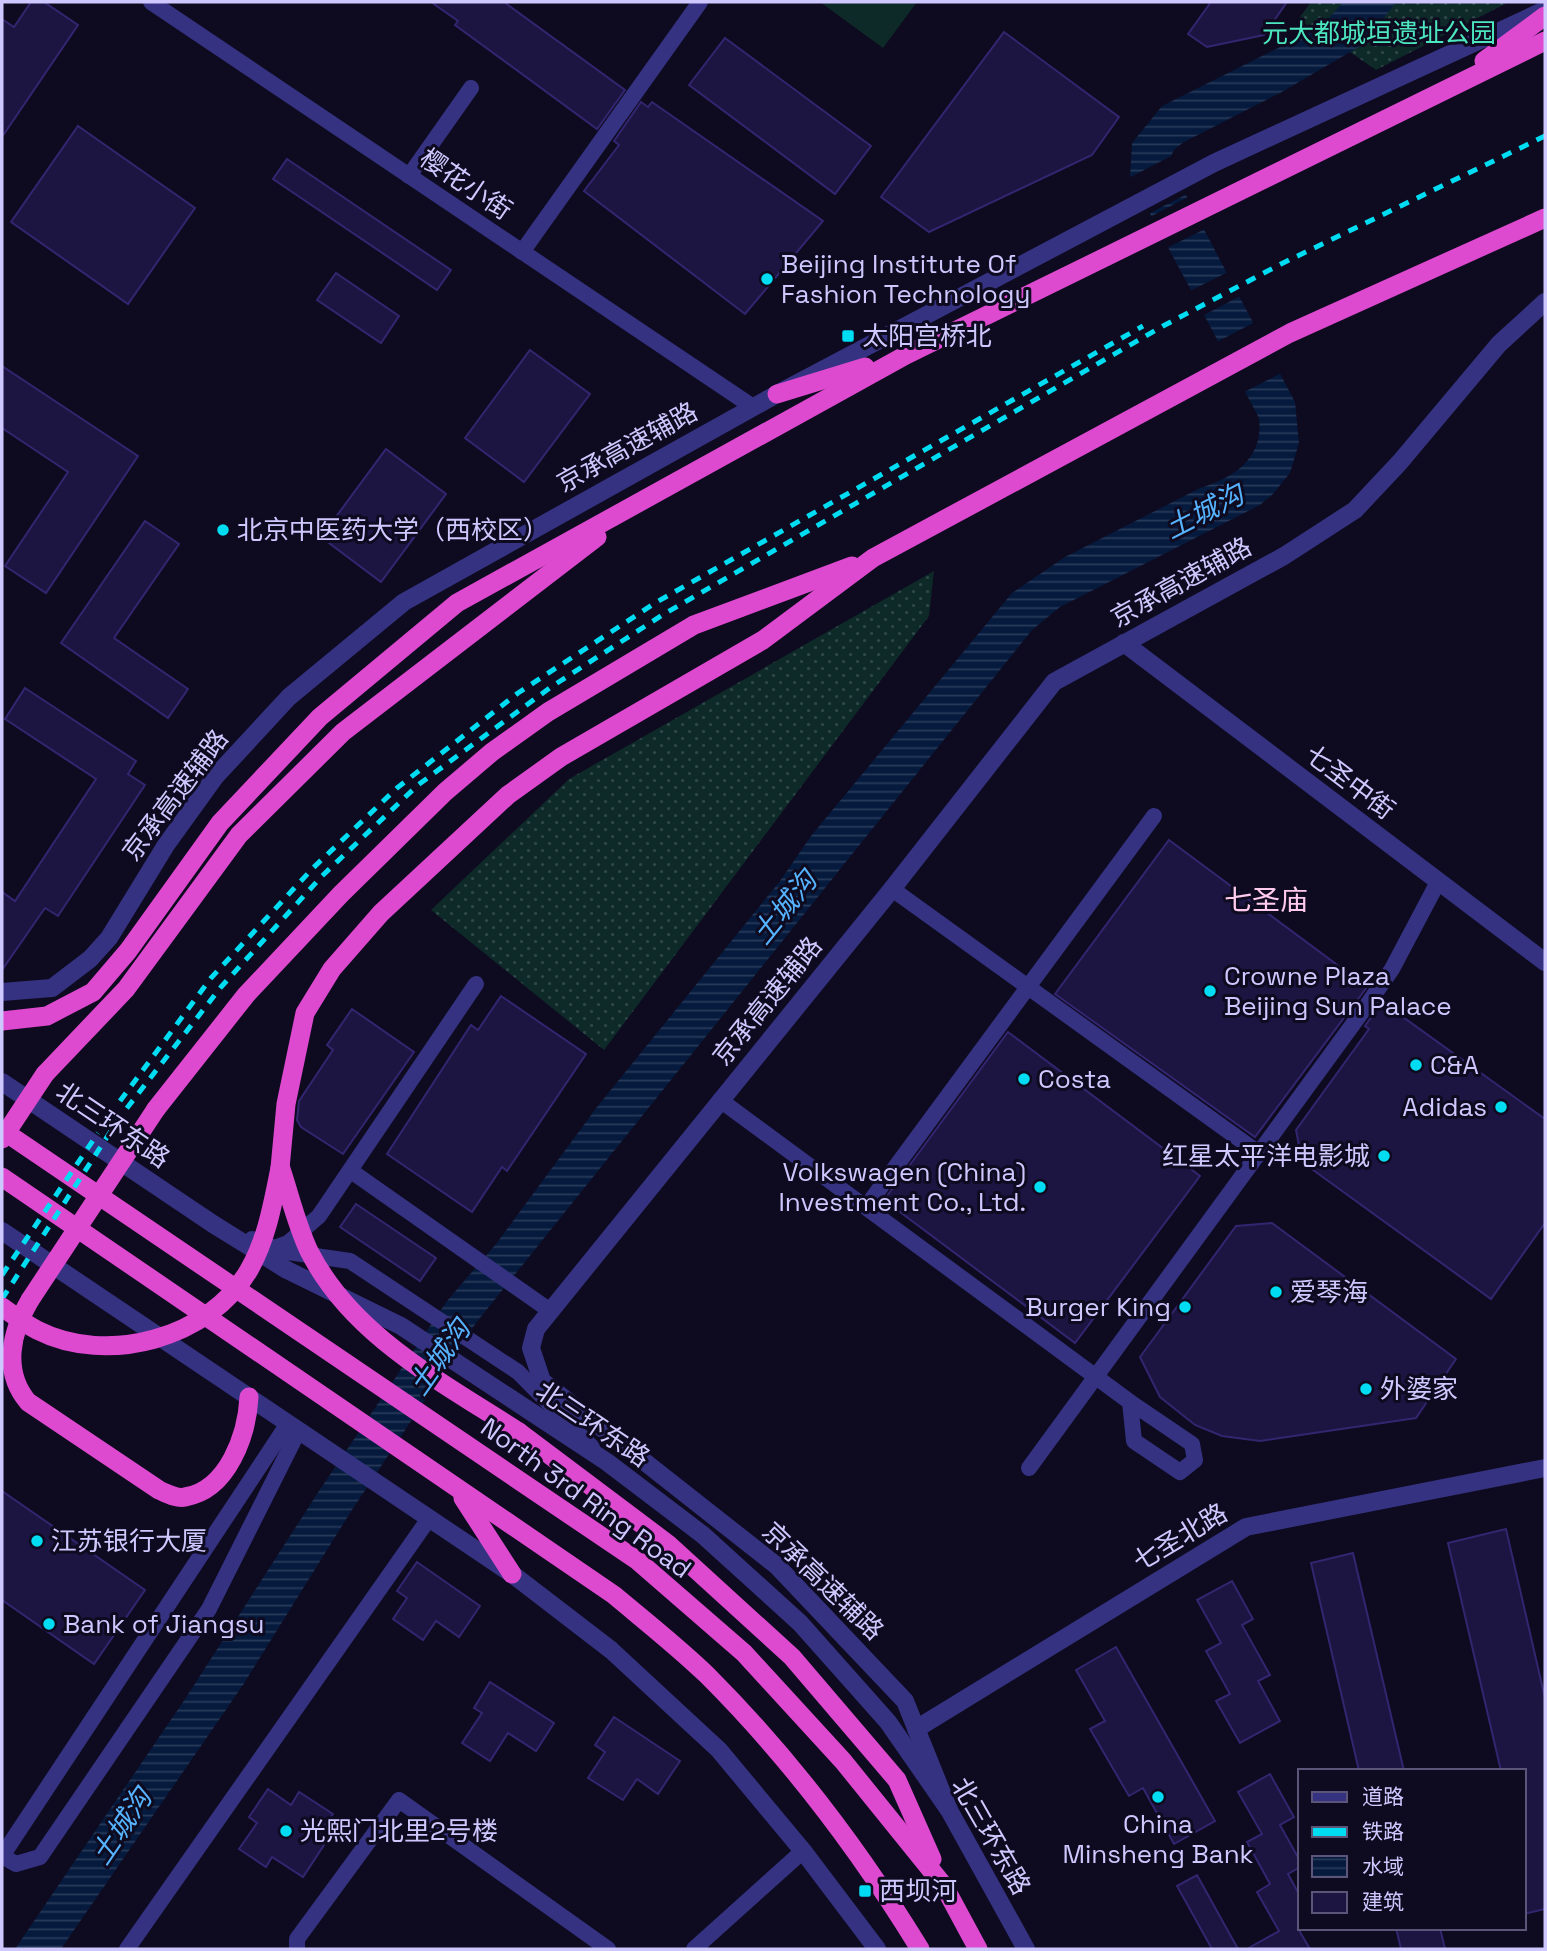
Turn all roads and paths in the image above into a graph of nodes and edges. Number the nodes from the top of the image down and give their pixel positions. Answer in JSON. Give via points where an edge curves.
{"nodes":[{"id":1,"x":151,"y":2,"type":"edge"},
{"id":2,"x":700,"y":2,"type":"edge"},
{"id":3,"x":1545,"y":13,"type":"edge"},
{"id":4,"x":1545,"y":41,"type":"edge"},
{"id":5,"x":471,"y":88,"type":"dead end"},
{"id":6,"x":1447,"y":89,"type":"junction"},
{"id":7,"x":409,"y":176,"type":"junction"},
{"id":8,"x":1545,"y":218,"type":"edge"},
{"id":9,"x":522,"y":252,"type":"junction"},
{"id":10,"x":1545,"y":302,"type":"edge"},
{"id":11,"x":906,"y":355,"type":"junction"},
{"id":12,"x":777,"y":394,"type":"junction"},
{"id":13,"x":753,"y":407,"type":"junction"},
{"id":14,"x":662,"y":488,"type":"junction"},
{"id":15,"x":873,"y":558,"type":"junction"},
{"id":16,"x":1124,"y":643,"type":"junction"},
{"id":17,"x":1154,"y":816,"type":"dead end"},
{"id":18,"x":1438,"y":882,"type":"junction"},
{"id":19,"x":892,"y":889,"type":"junction"},
{"id":20,"x":1545,"y":962,"type":"edge"},
{"id":21,"x":476,"y":984,"type":"dead end"},
{"id":22,"x":1028,"y":988,"type":"junction"},
{"id":23,"x":2,"y":992,"type":"edge"},
{"id":24,"x":2,"y":1021,"type":"edge"},
{"id":25,"x":2,"y":1082,"type":"edge"},
{"id":26,"x":720,"y":1100,"type":"junction"},
{"id":27,"x":2,"y":1130,"type":"edge"},
{"id":28,"x":2,"y":1139,"type":"edge"},
{"id":29,"x":1260,"y":1154,"type":"junction"},
{"id":30,"x":280,"y":1168,"type":"junction"},
{"id":31,"x":351,"y":1171,"type":"junction"},
{"id":32,"x":2,"y":1177,"type":"edge"},
{"id":33,"x":866,"y":1207,"type":"junction"},
{"id":34,"x":214,"y":1224,"type":"junction"},
{"id":35,"x":2,"y":1231,"type":"edge"},
{"id":36,"x":274,"y":1248,"type":"junction"},
{"id":37,"x":2,"y":1307,"type":"edge"},
{"id":38,"x":549,"y":1310,"type":"junction"},
{"id":39,"x":1094,"y":1375,"type":"junction"},
{"id":40,"x":248,"y":1397,"type":"junction"},
{"id":41,"x":1130,"y":1402,"type":"junction"},
{"id":42,"x":293,"y":1428,"type":"junction"},
{"id":43,"x":607,"y":1462,"type":"junction"},
{"id":44,"x":1028,"y":1468,"type":"dead end"},
{"id":45,"x":1545,"y":1468,"type":"edge"},
{"id":46,"x":459,"y":1491,"type":"junction"},
{"id":47,"x":428,"y":1520,"type":"junction"},
{"id":48,"x":512,"y":1574,"type":"junction"},
{"id":49,"x":916,"y":1729,"type":"junction"},
{"id":50,"x":949,"y":1810,"type":"junction"},
{"id":51,"x":803,"y":1851,"type":"junction"},
{"id":52,"x":2,"y":1856,"type":"edge"},
{"id":53,"x":944,"y":1886,"type":"junction"},
{"id":54,"x":127,"y":1949,"type":"edge"},
{"id":55,"x":298,"y":1949,"type":"edge"},
{"id":56,"x":608,"y":1949,"type":"edge"},
{"id":57,"x":694,"y":1949,"type":"edge"},
{"id":58,"x":877,"y":1949,"type":"edge"},
{"id":59,"x":920,"y":1949,"type":"edge"},
{"id":60,"x":978,"y":1949,"type":"edge"},
{"id":61,"x":1026,"y":1949,"type":"edge"}],
"edges":[{"from":1,"to":7,"type":"street","name":"樱花小街"},
{"from":2,"to":9,"type":"street"},
{"from":3,"to":6,"type":"highway"},
{"from":3,"to":12,"type":"street","name":"京承高速辅路","via":[[1214,163]]},
{"from":4,"to":6,"type":"highway"},
{"from":5,"to":7,"type":"street"},
{"from":6,"to":11,"type":"highway"},
{"from":7,"to":9,"type":"street","name":"樱花小街"},
{"from":8,"to":15,"type":"highway","via":[[1290,333]]},
{"from":9,"to":13,"type":"street","name":"樱花小街"},
{"from":10,"to":16,"type":"street","name":"京承高速辅路","via":[[1499,344],[1354,510],[1284,556]]},
{"from":11,"to":12,"type":"highway"},
{"from":11,"to":14,"type":"highway"},
{"from":12,"to":13,"type":"street","name":"京承高速辅路"},
{"from":13,"to":23,"type":"street","name":"京承高速辅路","via":[[404,602],[289,697],[215,778],[90,959],[52,988]]},
{"from":14,"to":24,"type":"highway","via":[[457,603],[320,717],[220,823],[93,992],[47,1016]]},
{"from":14,"to":28,"type":"highway","bridge":true,"via":[[343,732],[239,835],[126,989],[45,1074]]},
{"from":15,"to":30,"type":"highway","via":[[763,640],[561,758],[508,795],[381,913],[332,969],[305,1013],[286,1104]]},
{"from":15,"to":40,"type":"highway","bridge":true,"via":[[694,625],[548,712],[492,752],[341,894],[246,995],[156,1109],[17,1322],[12,1345],[16,1387],[28,1402],[159,1490],[182,1498],[205,1491],[228,1466],[247,1423]]},
{"from":16,"to":18,"type":"street","name":"七圣中街"},
{"from":16,"to":19,"type":"street","name":"京承高速辅路","via":[[1054,682]]},
{"from":17,"to":22,"type":"street"},
{"from":18,"to":20,"type":"street","name":"七圣中街"},
{"from":18,"to":29,"type":"street","via":[[1392,969]]},
{"from":19,"to":22,"type":"street"},
{"from":19,"to":26,"type":"street","name":"京承高速辅路"},
{"from":21,"to":31,"type":"street"},
{"from":22,"to":29,"type":"street"},
{"from":22,"to":33,"type":"street"},
{"from":25,"to":34,"type":"street","name":"北三环东路"},
{"from":26,"to":33,"type":"street"},
{"from":26,"to":38,"type":"street","name":"京承高速辅路"},
{"from":27,"to":53,"type":"highway","name":"North 3rd Ring Road","via":[[638,1561],[744,1653],[843,1760]]},
{"from":29,"to":39,"type":"street"},
{"from":30,"to":37,"type":"highway","bridge":true,"via":[[267,1226],[248,1271],[214,1311],[177,1331],[138,1345],[93,1346],[39,1331]]},
{"from":30,"to":53,"type":"highway","bridge":true,"via":[[309,1250],[332,1289],[382,1342],[519,1432],[668,1544],[792,1657],[897,1780]]},
{"from":31,"to":36,"type":"street","via":[[319,1216],[288,1243]]},
{"from":31,"to":38,"type":"street"},
{"from":32,"to":46,"type":"highway"},
{"from":33,"to":39,"type":"street"},
{"from":34,"to":36,"type":"street"},
{"from":34,"to":43,"type":"street","name":"北三环东路","via":[[287,1270],[401,1326]]},
{"from":35,"to":40,"type":"street"},
{"from":36,"to":43,"type":"street","via":[[350,1261],[415,1302],[518,1371]]},
{"from":38,"to":49,"type":"street","name":"京承高速辅路","via":[[536,1329],[531,1348],[542,1381],[778,1566],[905,1701]]},
{"from":39,"to":41,"type":"street"},
{"from":39,"to":44,"type":"street"},
{"from":40,"to":42,"type":"street"},
{"from":41,"to":41,"type":"street","via":[[1192,1444],[1195,1460],[1180,1472],[1134,1441]]},
{"from":42,"to":47,"type":"street"},
{"from":42,"to":52,"type":"street"},
{"from":42,"to":52,"type":"street","via":[[209,1609],[40,1857],[16,1864]]},
{"from":43,"to":50,"type":"street","name":"北三环东路","via":[[703,1535],[800,1623],[888,1722]]},
{"from":45,"to":49,"type":"street","name":"七圣北路","via":[[1246,1527]]},
{"from":46,"to":48,"type":"highway"},
{"from":46,"to":59,"type":"highway","via":[[614,1595],[706,1674],[792,1769],[880,1884]]},
{"from":47,"to":48,"type":"street"},
{"from":47,"to":54,"type":"street"},
{"from":48,"to":51,"type":"street","via":[[611,1650],[719,1750]]},
{"from":49,"to":50,"type":"street","name":"京承高速辅路"},
{"from":50,"to":61,"type":"street","name":"北三环东路"},
{"from":51,"to":57,"type":"street"},
{"from":51,"to":58,"type":"street"},
{"from":53,"to":60,"type":"highway","name":"North 3rd Ring Road"},
{"from":55,"to":56,"type":"street","via":[[297,1939],[399,1800]]}]}
